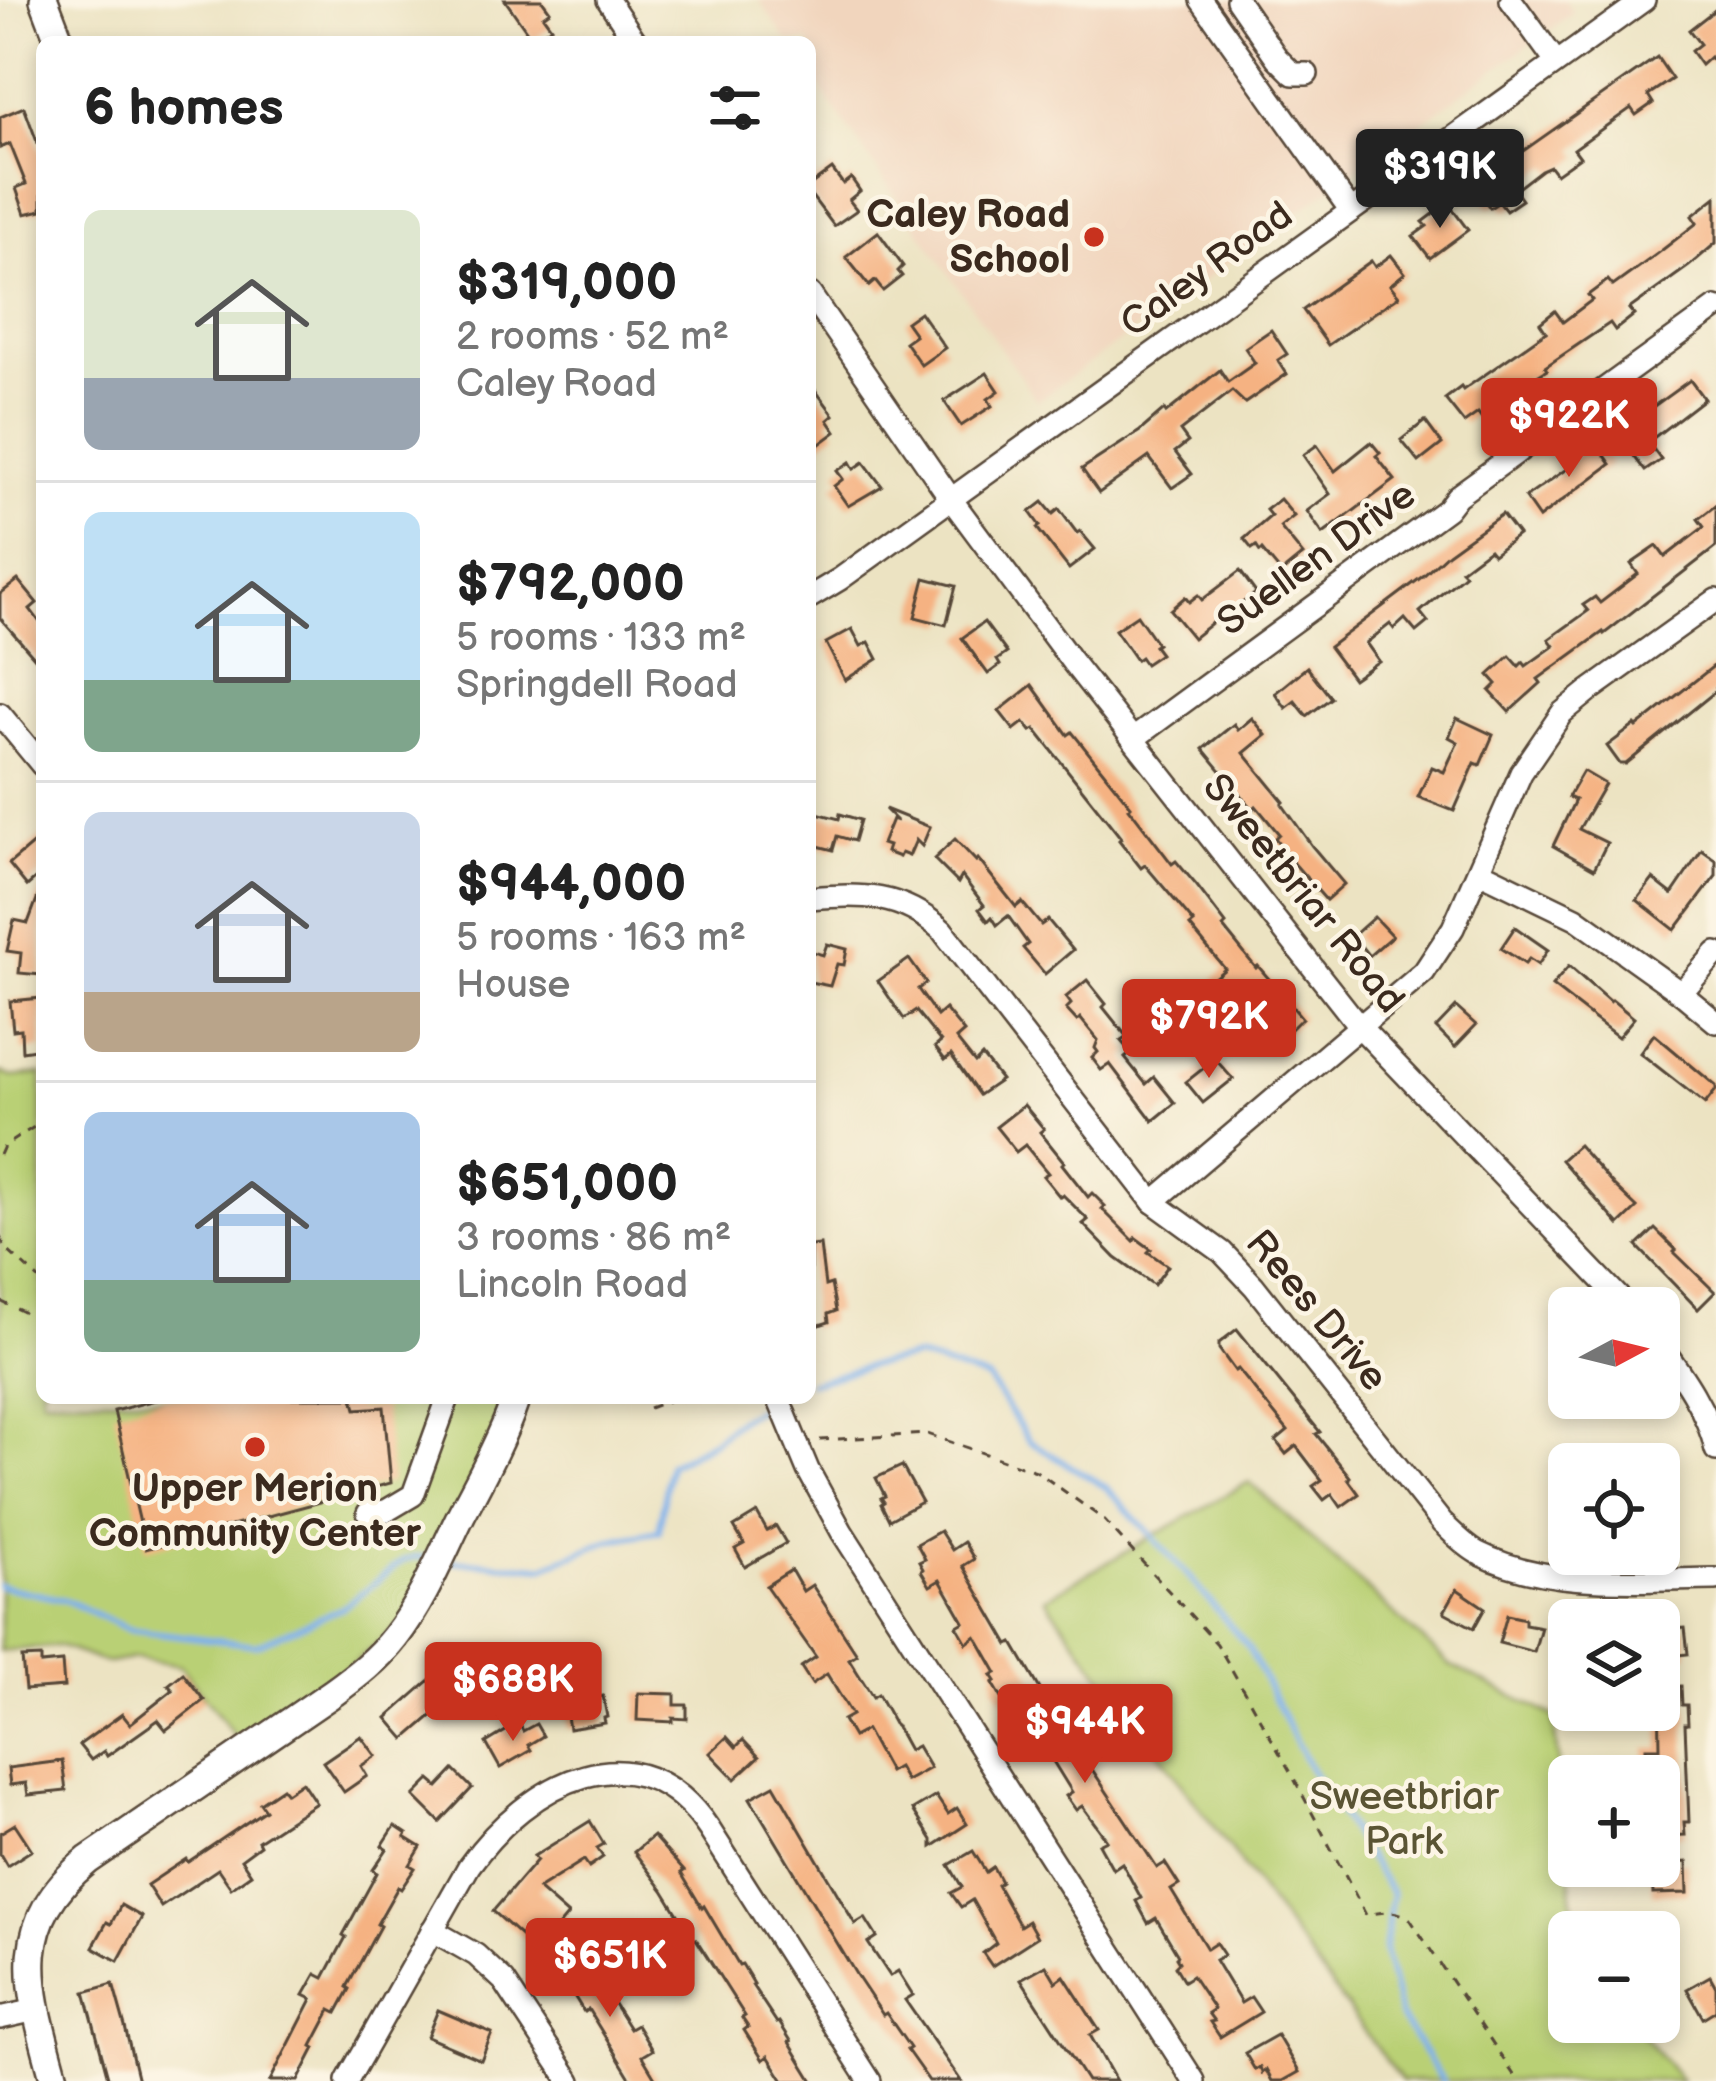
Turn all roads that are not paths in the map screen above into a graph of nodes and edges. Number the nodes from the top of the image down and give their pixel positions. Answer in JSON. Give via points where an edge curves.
{"nodes":[{"id":1,"x":44,"y":0,"type":"edge"},
{"id":2,"x":608,"y":0,"type":"edge"},
{"id":3,"x":1201,"y":0,"type":"edge"},
{"id":4,"x":1237,"y":0,"type":"edge"},
{"id":5,"x":1511,"y":0,"type":"edge"},
{"id":6,"x":1644,"y":0,"type":"edge"},
{"id":7,"x":58,"y":36,"type":"edge"},
{"id":8,"x":633,"y":36,"type":"edge"},
{"id":9,"x":1556,"y":62,"type":"junction"},
{"id":10,"x":1307,"y":74,"type":"dead end"},
{"id":11,"x":1351,"y":211,"type":"junction"},
{"id":12,"x":816,"y":303,"type":"edge"},
{"id":13,"x":1716,"y":308,"type":"edge"},
{"id":14,"x":952,"y":499,"type":"junction"},
{"id":15,"x":816,"y":593,"type":"edge"},
{"id":16,"x":1716,"y":600,"type":"edge"},
{"id":17,"x":0,"y":714,"type":"edge"},
{"id":18,"x":1133,"y":739,"type":"junction"},
{"id":19,"x":36,"y":758,"type":"edge"},
{"id":20,"x":1479,"y":871,"type":"junction"},
{"id":21,"x":816,"y":898,"type":"edge"},
{"id":22,"x":1716,"y":953,"type":"edge"},
{"id":23,"x":1682,"y":993,"type":"junction"},
{"id":24,"x":1716,"y":1022,"type":"edge"},
{"id":25,"x":1359,"y":1026,"type":"junction"},
{"id":26,"x":1153,"y":1202,"type":"junction"},
{"id":27,"x":1609,"y":1287,"type":"edge"},
{"id":28,"x":1680,"y":1373,"type":"edge"},
{"id":29,"x":446,"y":1404,"type":"edge"},
{"id":30,"x":514,"y":1404,"type":"edge"},
{"id":31,"x":779,"y":1404,"type":"edge"},
{"id":32,"x":1716,"y":1450,"type":"edge"},
{"id":33,"x":368,"y":1514,"type":"dead end"},
{"id":34,"x":1716,"y":1579,"type":"edge"},
{"id":35,"x":432,"y":1930,"type":"junction"},
{"id":36,"x":36,"y":2010,"type":"junction"},
{"id":37,"x":0,"y":2018,"type":"edge"},
{"id":38,"x":55,"y":2081,"type":"edge"},
{"id":39,"x":347,"y":2081,"type":"edge"},
{"id":40,"x":570,"y":2081,"type":"edge"},
{"id":41,"x":870,"y":2081,"type":"edge"},
{"id":42,"x":1194,"y":2081,"type":"edge"}],
"edges":[{"from":1,"to":7,"type":"main road"},
{"from":2,"to":8,"type":"street"},
{"from":3,"to":11,"type":"street"},
{"from":4,"to":10,"type":"street","via":[[1292,74]]},
{"from":5,"to":9,"type":"street"},
{"from":6,"to":9,"type":"street","name":"Caley Road"},
{"from":9,"to":11,"type":"street","name":"Caley Road"},
{"from":11,"to":14,"type":"street","name":"Caley Road"},
{"from":12,"to":14,"type":"street","name":"Sweetbriar Road"},
{"from":13,"to":18,"type":"street","name":"Suellen Drive"},
{"from":14,"to":15,"type":"street","name":"Caley Road"},
{"from":14,"to":18,"type":"street","name":"Sweetbriar Road"},
{"from":16,"to":20,"type":"street","via":[[1562,713],[1521,773]]},
{"from":17,"to":19,"type":"street"},
{"from":18,"to":25,"type":"street","name":"Sweetbriar Road"},
{"from":20,"to":23,"type":"street","via":[[1576,918]]},
{"from":20,"to":25,"type":"street","via":[[1424,972]]},
{"from":21,"to":26,"type":"street","name":"Rees Drive","via":[[890,900],[934,924]]},
{"from":22,"to":23,"type":"street"},
{"from":23,"to":24,"type":"street"},
{"from":25,"to":26,"type":"street"},
{"from":25,"to":27,"type":"street","name":"Sweetbriar Road"},
{"from":26,"to":34,"type":"street","name":"Rees Drive","via":[[1252,1284],[1439,1519],[1474,1551],[1544,1574]]},
{"from":28,"to":32,"type":"street"},
{"from":29,"to":33,"type":"street","via":[[413,1495]]},
{"from":30,"to":36,"type":"main road","via":[[431,1575],[370,1664],[88,1860],[51,1900],[35,1936]]},
{"from":31,"to":42,"type":"street","via":[[842,1532]]},
{"from":35,"to":39,"type":"street"},
{"from":35,"to":40,"type":"street","via":[[504,1981]]},
{"from":35,"to":41,"type":"street","via":[[483,1846],[536,1798],[591,1774],[645,1775],[700,1815]]},
{"from":36,"to":37,"type":"street"},
{"from":36,"to":38,"type":"main road"}]}
